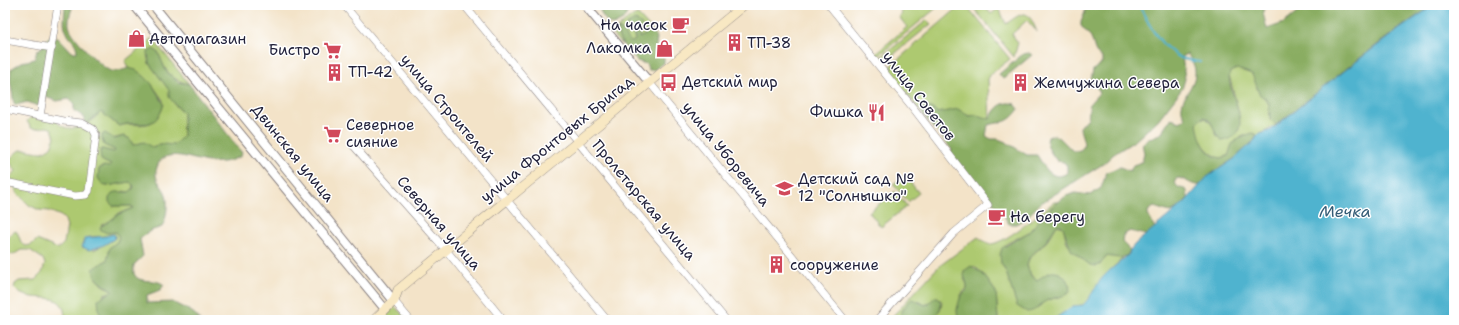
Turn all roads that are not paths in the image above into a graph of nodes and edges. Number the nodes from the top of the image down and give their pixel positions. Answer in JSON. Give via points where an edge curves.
{"nodes":[{"id":1,"x":58,"y":5,"type":"edge"},
{"id":2,"x":134,"y":5,"type":"edge"},
{"id":3,"x":153,"y":5,"type":"edge"},
{"id":4,"x":344,"y":5,"type":"edge"},
{"id":5,"x":464,"y":5,"type":"edge"},
{"id":6,"x":585,"y":5,"type":"edge"},
{"id":7,"x":744,"y":5,"type":"edge"},
{"id":8,"x":829,"y":5,"type":"edge"},
{"id":9,"x":5,"y":40,"type":"edge"},
{"id":10,"x":52,"y":48,"type":"junction"},
{"id":11,"x":649,"y":82,"type":"junction"},
{"id":12,"x":5,"y":109,"type":"edge"},
{"id":13,"x":40,"y":116,"type":"junction"},
{"id":14,"x":577,"y":141,"type":"junction"},
{"id":15,"x":353,"y":145,"type":"dead end"},
{"id":16,"x":5,"y":182,"type":"edge"},
{"id":17,"x":506,"y":198,"type":"junction"},
{"id":18,"x":446,"y":250,"type":"junction"},
{"id":19,"x":394,"y":301,"type":"junction"},
{"id":20,"x":385,"y":309,"type":"junction"},
{"id":21,"x":374,"y":320,"type":"edge"},
{"id":22,"x":410,"y":320,"type":"edge"},
{"id":23,"x":503,"y":320,"type":"edge"},
{"id":24,"x":607,"y":320,"type":"edge"},
{"id":25,"x":726,"y":320,"type":"edge"},
{"id":26,"x":845,"y":320,"type":"edge"},
{"id":27,"x":877,"y":320,"type":"edge"}],
"edges":[{"from":1,"to":10,"type":"street"},
{"from":2,"to":20,"type":"street","name":"Двинская улица"},
{"from":3,"to":19,"type":"street","name":"Двинская улица"},
{"from":4,"to":17,"type":"street","name":"улица Строителей"},
{"from":5,"to":14,"type":"street","name":"Пролетарская улица"},
{"from":6,"to":11,"type":"street","name":"улица Уборевича"},
{"from":7,"to":11,"type":"main road","name":"улица Фронтовых Бригад"},
{"from":8,"to":27,"type":"street","name":"улица Советов","via":[[988,205],[954,233]]},
{"from":9,"to":10,"type":"street"},
{"from":10,"to":13,"type":"street"},
{"from":11,"to":14,"type":"main road","name":"улица Фронтовых Бригад"},
{"from":11,"to":26,"type":"street","name":"улица Уборевича"},
{"from":12,"to":13,"type":"street"},
{"from":13,"to":16,"type":"street","via":[[82,123],[94,129],[96,135],[89,191],[86,195],[75,196]]},
{"from":14,"to":17,"type":"main road","name":"улица Фронтовых Бригад"},
{"from":14,"to":25,"type":"street","name":"Пролетарская улица"},
{"from":15,"to":18,"type":"street","name":"Северная улица"},
{"from":17,"to":18,"type":"main road","name":"улица Фронтовых Бригад"},
{"from":17,"to":24,"type":"street","name":"улица Строителей"},
{"from":18,"to":19,"type":"main road","name":"улица Фронтовых Бригад","via":[[398,290]]},
{"from":18,"to":23,"type":"street","name":"Северная улица"},
{"from":19,"to":20,"type":"main road","name":"улица Фронтовых Бригад"},
{"from":19,"to":22,"type":"street","name":"Двинская улица"},
{"from":20,"to":21,"type":"main road","name":"улица Фронтовых Бригад"}]}
